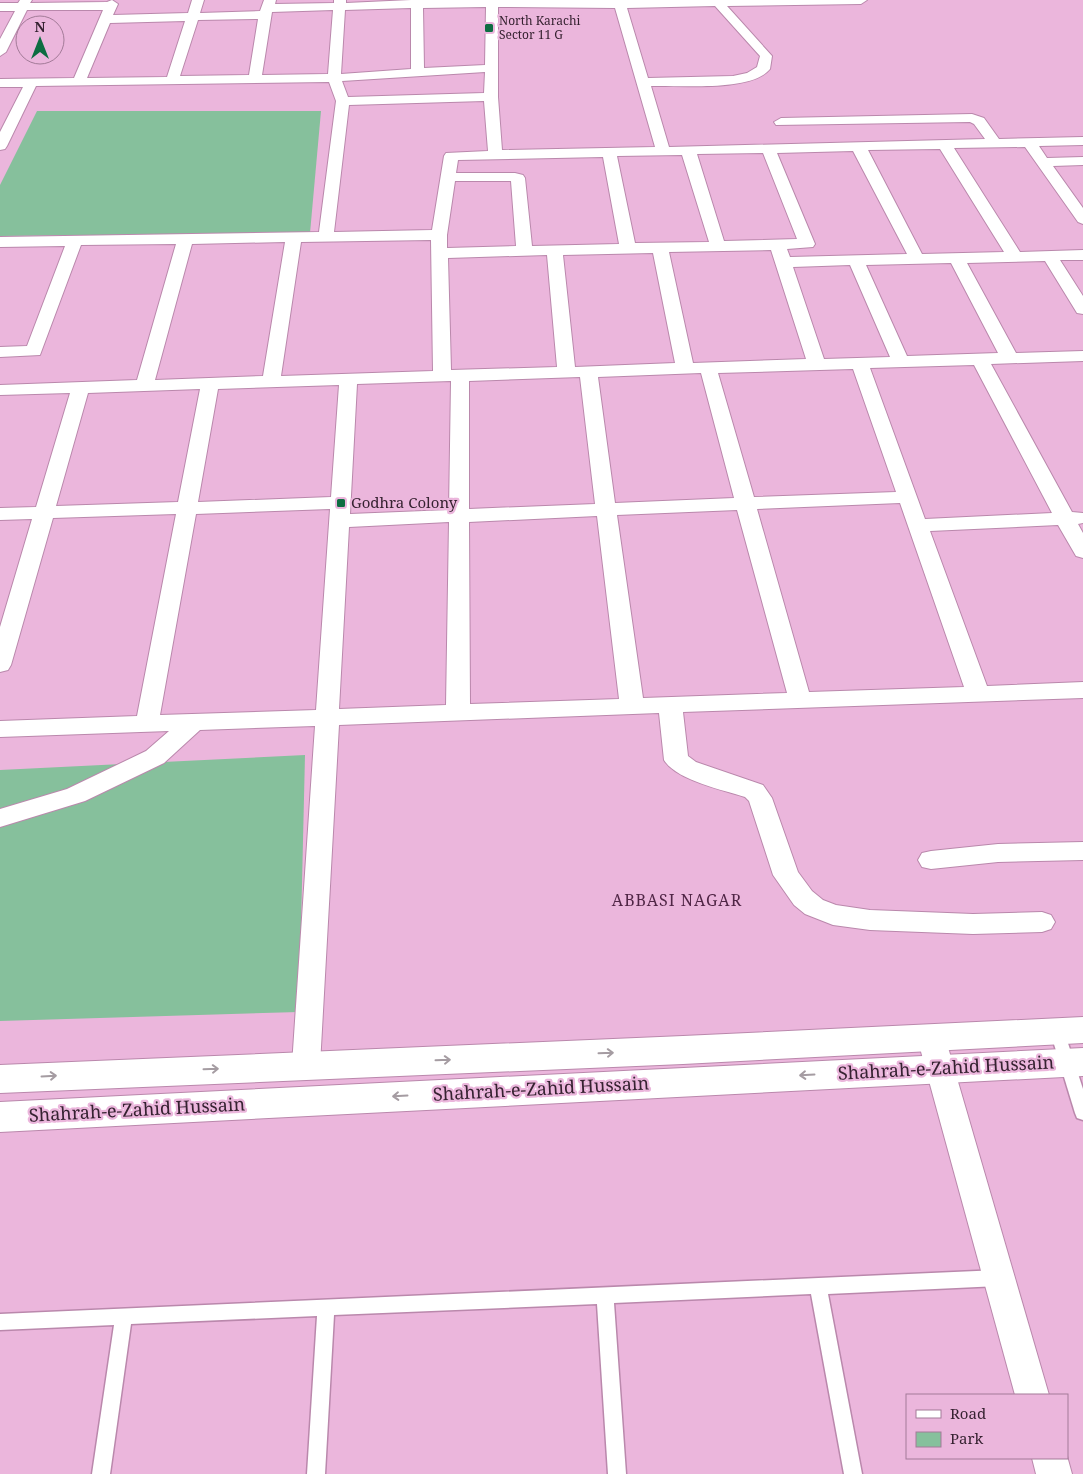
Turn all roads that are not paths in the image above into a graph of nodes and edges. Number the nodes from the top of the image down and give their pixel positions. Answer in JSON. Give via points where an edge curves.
{"nodes":[{"id":1,"x":198,"y":0,"type":"edge"},
{"id":2,"x":855,"y":0,"type":"edge"},
{"id":3,"x":861,"y":0,"type":"edge"},
{"id":4,"x":492,"y":1,"type":"edge"},
{"id":5,"x":717,"y":1,"type":"edge"},
{"id":6,"x":787,"y":1,"type":"edge"},
{"id":7,"x":417,"y":2,"type":"edge"},
{"id":8,"x":571,"y":2,"type":"edge"},
{"id":9,"x":640,"y":2,"type":"edge"},
{"id":10,"x":112,"y":3,"type":"edge"},
{"id":11,"x":340,"y":3,"type":"edge"},
{"id":12,"x":25,"y":4,"type":"edge"},
{"id":13,"x":620,"y":4,"type":"junction"},
{"id":14,"x":0,"y":7,"type":"edge"},
{"id":15,"x":268,"y":8,"type":"edge"},
{"id":16,"x":193,"y":17,"type":"junction"},
{"id":17,"x":106,"y":19,"type":"junction"},
{"id":18,"x":0,"y":52,"type":"edge"},
{"id":19,"x":492,"y":68,"type":"junction"},
{"id":20,"x":418,"y":74,"type":"junction"},
{"id":21,"x":334,"y":78,"type":"junction"},
{"id":22,"x":255,"y":79,"type":"junction"},
{"id":23,"x":172,"y":81,"type":"junction"},
{"id":24,"x":78,"y":82,"type":"junction"},
{"id":25,"x":643,"y":82,"type":"junction"},
{"id":26,"x":0,"y":83,"type":"edge"},
{"id":27,"x":32,"y":83,"type":"junction"},
{"id":28,"x":491,"y":97,"type":"junction"},
{"id":29,"x":343,"y":102,"type":"junction"},
{"id":30,"x":781,"y":122,"type":"dead end"},
{"id":31,"x":3,"y":131,"type":"edge"},
{"id":32,"x":1083,"y":141,"type":"edge"},
{"id":33,"x":994,"y":142,"type":"junction"},
{"id":34,"x":1029,"y":142,"type":"junction"},
{"id":35,"x":944,"y":144,"type":"junction"},
{"id":36,"x":0,"y":146,"type":"edge"},
{"id":37,"x":858,"y":146,"type":"junction"},
{"id":38,"x":768,"y":148,"type":"junction"},
{"id":39,"x":664,"y":150,"type":"junction"},
{"id":40,"x":688,"y":150,"type":"junction"},
{"id":41,"x":609,"y":151,"type":"junction"},
{"id":42,"x":495,"y":154,"type":"junction"},
{"id":43,"x":1083,"y":161,"type":"edge"},
{"id":44,"x":1043,"y":162,"type":"junction"},
{"id":45,"x":448,"y":177,"type":"junction"},
{"id":46,"x":1083,"y":219,"type":"edge"},
{"id":47,"x":439,"y":235,"type":"junction"},
{"id":48,"x":326,"y":237,"type":"junction"},
{"id":49,"x":294,"y":238,"type":"junction"},
{"id":50,"x":185,"y":239,"type":"junction"},
{"id":51,"x":75,"y":241,"type":"junction"},
{"id":52,"x":0,"y":242,"type":"edge"},
{"id":53,"x":778,"y":245,"type":"junction"},
{"id":54,"x":718,"y":246,"type":"junction"},
{"id":55,"x":628,"y":248,"type":"junction"},
{"id":56,"x":660,"y":248,"type":"junction"},
{"id":57,"x":555,"y":250,"type":"junction"},
{"id":58,"x":524,"y":251,"type":"junction"},
{"id":59,"x":440,"y":253,"type":"junction"},
{"id":60,"x":1083,"y":255,"type":"edge"},
{"id":61,"x":1015,"y":256,"type":"junction"},
{"id":62,"x":1049,"y":256,"type":"junction"},
{"id":63,"x":956,"y":258,"type":"junction"},
{"id":64,"x":917,"y":259,"type":"junction"},
{"id":65,"x":856,"y":260,"type":"junction"},
{"id":66,"x":783,"y":262,"type":"junction"},
{"id":67,"x":1083,"y":309,"type":"edge"},
{"id":68,"x":0,"y":352,"type":"edge"},
{"id":69,"x":1083,"y":356,"type":"edge"},
{"id":70,"x":1010,"y":359,"type":"junction"},
{"id":71,"x":980,"y":360,"type":"junction"},
{"id":72,"x":901,"y":362,"type":"junction"},
{"id":73,"x":860,"y":364,"type":"junction"},
{"id":74,"x":817,"y":365,"type":"junction"},
{"id":75,"x":708,"y":368,"type":"junction"},
{"id":76,"x":685,"y":369,"type":"junction"},
{"id":77,"x":588,"y":372,"type":"junction"},
{"id":78,"x":567,"y":373,"type":"junction"},
{"id":79,"x":451,"y":376,"type":"junction"},
{"id":80,"x":348,"y":379,"type":"junction"},
{"id":81,"x":271,"y":382,"type":"junction"},
{"id":82,"x":210,"y":383,"type":"junction"},
{"id":83,"x":145,"y":385,"type":"junction"},
{"id":84,"x":81,"y":387,"type":"junction"},
{"id":85,"x":0,"y":390,"type":"edge"},
{"id":86,"x":908,"y":497,"type":"junction"},
{"id":87,"x":746,"y":504,"type":"junction"},
{"id":88,"x":187,"y":508,"type":"junction"},
{"id":89,"x":606,"y":510,"type":"junction"},
{"id":90,"x":45,"y":512,"type":"junction"},
{"id":91,"x":340,"y":512,"type":"junction"},
{"id":92,"x":0,"y":514,"type":"edge"},
{"id":93,"x":459,"y":516,"type":"junction"},
{"id":94,"x":1074,"y":518,"type":"edge"},
{"id":95,"x":918,"y":524,"type":"junction"},
{"id":96,"x":1083,"y":552,"type":"edge"},
{"id":97,"x":0,"y":665,"type":"edge"},
{"id":98,"x":1083,"y":690,"type":"edge"},
{"id":99,"x":978,"y":694,"type":"junction"},
{"id":100,"x":800,"y":700,"type":"junction"},
{"id":101,"x":670,"y":704,"type":"junction"},
{"id":102,"x":632,"y":706,"type":"junction"},
{"id":103,"x":458,"y":711,"type":"junction"},
{"id":104,"x":326,"y":716,"type":"junction"},
{"id":105,"x":195,"y":721,"type":"junction"},
{"id":106,"x":148,"y":723,"type":"junction"},
{"id":107,"x":0,"y":728,"type":"edge"},
{"id":108,"x":0,"y":818,"type":"edge"},
{"id":109,"x":1083,"y":851,"type":"edge"},
{"id":110,"x":931,"y":860,"type":"dead end"},
{"id":111,"x":1042,"y":922,"type":"dead end"},
{"id":112,"x":1072,"y":1046,"type":"edge"},
{"id":113,"x":936,"y":1053,"type":"junction"},
{"id":114,"x":306,"y":1065,"type":"junction"},
{"id":115,"x":0,"y":1079,"type":"edge"},
{"id":116,"x":1083,"y":1113,"type":"edge"},
{"id":117,"x":0,"y":1117,"type":"edge"},
{"id":118,"x":1000,"y":1278,"type":"junction"},
{"id":119,"x":818,"y":1286,"type":"junction"},
{"id":120,"x":605,"y":1295,"type":"junction"},
{"id":121,"x":326,"y":1307,"type":"junction"},
{"id":122,"x":124,"y":1316,"type":"junction"},
{"id":123,"x":0,"y":1322,"type":"edge"},
{"id":124,"x":1032,"y":1394,"type":"edge"},
{"id":125,"x":1050,"y":1459,"type":"edge"},
{"id":126,"x":101,"y":1474,"type":"edge"},
{"id":127,"x":316,"y":1474,"type":"edge"},
{"id":128,"x":617,"y":1474,"type":"edge"},
{"id":129,"x":853,"y":1474,"type":"edge"},
{"id":130,"x":1054,"y":1474,"type":"edge"}],
"edges":[{"from":1,"to":16,"type":"street"},
{"from":2,"to":3,"type":"street"},
{"from":2,"to":6,"type":"street"},
{"from":4,"to":7,"type":"street"},
{"from":4,"to":8,"type":"street"},
{"from":4,"to":19,"type":"street"},
{"from":5,"to":6,"type":"street"},
{"from":5,"to":9,"type":"street"},
{"from":5,"to":25,"type":"street","via":[[758,44],[766,56],[763,69],[733,80]]},
{"from":7,"to":11,"type":"street"},
{"from":7,"to":20,"type":"street"},
{"from":8,"to":13,"type":"street"},
{"from":9,"to":13,"type":"street"},
{"from":10,"to":12,"type":"street"},
{"from":10,"to":17,"type":"street"},
{"from":11,"to":15,"type":"street"},
{"from":11,"to":21,"type":"street"},
{"from":12,"to":14,"type":"street"},
{"from":12,"to":18,"type":"street"},
{"from":13,"to":25,"type":"street"},
{"from":15,"to":16,"type":"street"},
{"from":15,"to":22,"type":"street"},
{"from":16,"to":17,"type":"street"},
{"from":16,"to":23,"type":"street"},
{"from":17,"to":24,"type":"street"},
{"from":19,"to":20,"type":"street"},
{"from":19,"to":28,"type":"street"},
{"from":20,"to":21,"type":"street"},
{"from":21,"to":22,"type":"street"},
{"from":21,"to":29,"type":"street"},
{"from":22,"to":23,"type":"street"},
{"from":23,"to":24,"type":"street"},
{"from":24,"to":27,"type":"street"},
{"from":25,"to":39,"type":"street"},
{"from":26,"to":27,"type":"street"},
{"from":27,"to":31,"type":"street"},
{"from":28,"to":29,"type":"street"},
{"from":28,"to":42,"type":"street"},
{"from":29,"to":48,"type":"street"},
{"from":30,"to":33,"type":"street","via":[[972,118]]},
{"from":31,"to":36,"type":"street"},
{"from":32,"to":34,"type":"street"},
{"from":33,"to":34,"type":"street"},
{"from":33,"to":35,"type":"street"},
{"from":34,"to":44,"type":"street"},
{"from":35,"to":37,"type":"street"},
{"from":35,"to":61,"type":"street"},
{"from":37,"to":38,"type":"street"},
{"from":37,"to":64,"type":"street"},
{"from":38,"to":40,"type":"street"},
{"from":38,"to":53,"type":"street","via":[[807,244]]},
{"from":39,"to":40,"type":"street"},
{"from":39,"to":41,"type":"street"},
{"from":40,"to":54,"type":"street"},
{"from":41,"to":42,"type":"street"},
{"from":41,"to":55,"type":"street"},
{"from":42,"to":45,"type":"street","via":[[451,156]]},
{"from":43,"to":44,"type":"street"},
{"from":44,"to":46,"type":"street"},
{"from":45,"to":47,"type":"street"},
{"from":45,"to":58,"type":"street","via":[[518,178]]},
{"from":47,"to":48,"type":"street"},
{"from":47,"to":59,"type":"street"},
{"from":48,"to":49,"type":"street"},
{"from":49,"to":50,"type":"street"},
{"from":49,"to":81,"type":"street"},
{"from":50,"to":51,"type":"street"},
{"from":50,"to":83,"type":"street"},
{"from":51,"to":52,"type":"street"},
{"from":51,"to":68,"type":"street","via":[[34,352]]},
{"from":53,"to":54,"type":"street"},
{"from":53,"to":66,"type":"street"},
{"from":54,"to":56,"type":"street"},
{"from":55,"to":56,"type":"street"},
{"from":55,"to":57,"type":"street"},
{"from":56,"to":76,"type":"street"},
{"from":57,"to":58,"type":"street"},
{"from":57,"to":78,"type":"street"},
{"from":58,"to":59,"type":"street"},
{"from":59,"to":79,"type":"street"},
{"from":60,"to":62,"type":"street"},
{"from":61,"to":62,"type":"street"},
{"from":61,"to":63,"type":"street"},
{"from":62,"to":67,"type":"street"},
{"from":63,"to":64,"type":"street"},
{"from":63,"to":70,"type":"street"},
{"from":64,"to":65,"type":"street"},
{"from":65,"to":66,"type":"street"},
{"from":65,"to":72,"type":"street"},
{"from":66,"to":74,"type":"street"},
{"from":69,"to":70,"type":"street"},
{"from":70,"to":71,"type":"street"},
{"from":71,"to":72,"type":"street"},
{"from":71,"to":94,"type":"street"},
{"from":72,"to":73,"type":"street"},
{"from":73,"to":74,"type":"street"},
{"from":73,"to":86,"type":"street"},
{"from":74,"to":75,"type":"street"},
{"from":75,"to":76,"type":"street"},
{"from":75,"to":87,"type":"street"},
{"from":76,"to":77,"type":"street"},
{"from":77,"to":78,"type":"street"},
{"from":77,"to":89,"type":"street"},
{"from":78,"to":79,"type":"street"},
{"from":79,"to":80,"type":"street"},
{"from":79,"to":93,"type":"street"},
{"from":80,"to":81,"type":"street"},
{"from":80,"to":91,"type":"street"},
{"from":81,"to":82,"type":"street"},
{"from":82,"to":83,"type":"street"},
{"from":82,"to":88,"type":"street"},
{"from":83,"to":84,"type":"street"},
{"from":84,"to":85,"type":"street"},
{"from":84,"to":90,"type":"street"},
{"from":86,"to":87,"type":"street"},
{"from":86,"to":95,"type":"street"},
{"from":87,"to":89,"type":"street"},
{"from":87,"to":100,"type":"street"},
{"from":88,"to":90,"type":"street"},
{"from":88,"to":91,"type":"street"},
{"from":88,"to":106,"type":"street"},
{"from":89,"to":93,"type":"street"},
{"from":89,"to":102,"type":"street"},
{"from":90,"to":92,"type":"street"},
{"from":90,"to":97,"type":"street"},
{"from":91,"to":93,"type":"street"},
{"from":91,"to":104,"type":"street"},
{"from":93,"to":103,"type":"street"},
{"from":94,"to":95,"type":"street"},
{"from":94,"to":96,"type":"street"},
{"from":95,"to":99,"type":"street"},
{"from":98,"to":99,"type":"street"},
{"from":99,"to":100,"type":"street"},
{"from":100,"to":101,"type":"street"},
{"from":101,"to":102,"type":"street"},
{"from":101,"to":111,"type":"street","via":[[676,760],[687,768],[754,791],[760,798],[786,875],[814,907],[833,915],[870,920],[973,924]]},
{"from":102,"to":103,"type":"street"},
{"from":103,"to":104,"type":"street"},
{"from":104,"to":105,"type":"street"},
{"from":104,"to":114,"type":"street"},
{"from":105,"to":106,"type":"street"},
{"from":105,"to":108,"type":"street","via":[[156,757],[76,795]]},
{"from":106,"to":107,"type":"street"},
{"from":109,"to":110,"type":"street","via":[[998,853]]},
{"from":112,"to":113,"type":"main road","name":"Shahrah-e-Zahid Hussain"},
{"from":112,"to":116,"type":"lane"},
{"from":114,"to":113,"type":"main road","name":"Shahrah-e-Zahid Hussain","one_way":true},
{"from":113,"to":117,"type":"main road","name":"Shahrah-e-Zahid Hussain","one_way":true},
{"from":113,"to":118,"type":"street"},
{"from":115,"to":114,"type":"main road","name":"Shahrah-e-Zahid Hussain","one_way":true},
{"from":118,"to":119,"type":"lane"},
{"from":118,"to":124,"type":"street"},
{"from":119,"to":120,"type":"lane"},
{"from":119,"to":129,"type":"lane"},
{"from":120,"to":121,"type":"lane"},
{"from":120,"to":128,"type":"lane"},
{"from":121,"to":122,"type":"lane"},
{"from":121,"to":127,"type":"lane"},
{"from":122,"to":123,"type":"lane"},
{"from":122,"to":126,"type":"lane"},
{"from":125,"to":130,"type":"street"}]}
